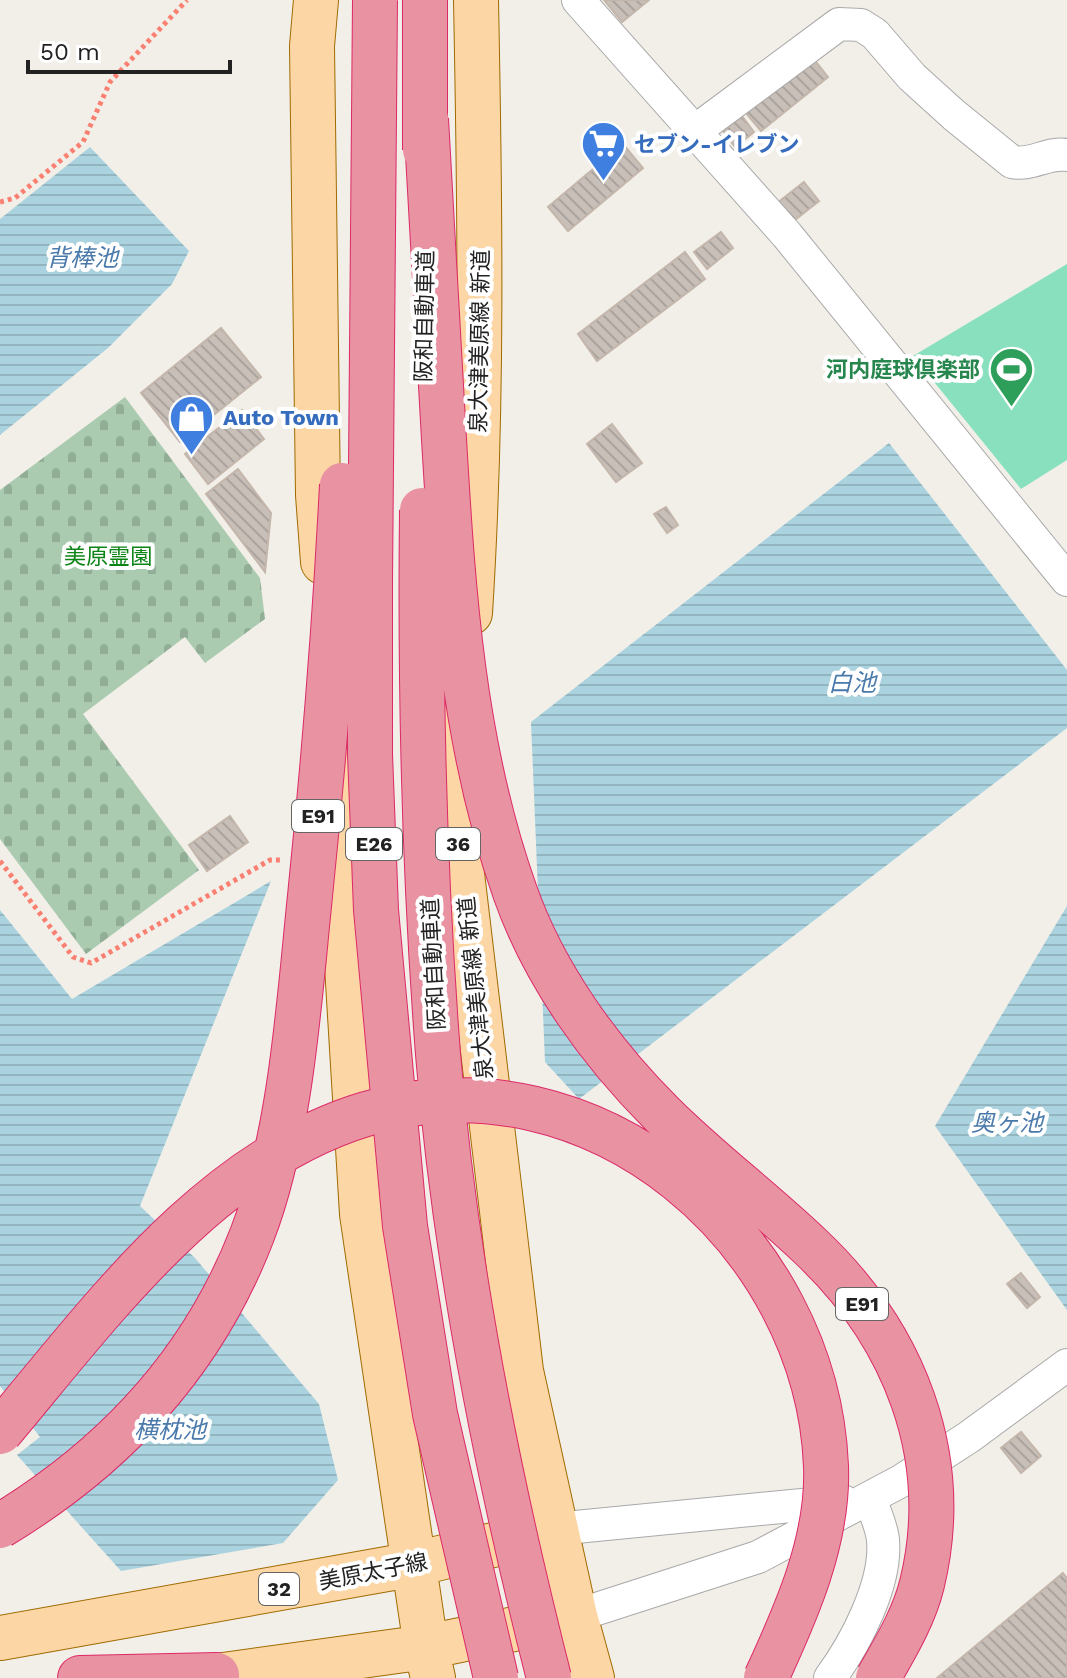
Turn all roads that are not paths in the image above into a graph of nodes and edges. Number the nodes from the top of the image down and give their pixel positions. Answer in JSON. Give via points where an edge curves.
{"nodes":[{"id":1,"x":316,"y":0,"type":"edge"},
{"id":2,"x":366,"y":0,"type":"edge"},
{"id":3,"x":375,"y":0,"type":"edge"},
{"id":4,"x":425,"y":0,"type":"edge"},
{"id":5,"x":476,"y":0,"type":"edge"},
{"id":6,"x":578,"y":0,"type":"edge"},
{"id":7,"x":426,"y":119,"type":"junction"},
{"id":8,"x":695,"y":131,"type":"junction"},
{"id":9,"x":1067,"y":155,"type":"edge"},
{"id":10,"x":1067,"y":580,"type":"edge"},
{"id":11,"x":1067,"y":1365,"type":"edge"},
{"id":12,"x":0,"y":1432,"type":"edge"},
{"id":13,"x":870,"y":1498,"type":"junction"},
{"id":14,"x":0,"y":1526,"type":"edge"},
{"id":15,"x":555,"y":1529,"type":"junction"},
{"id":16,"x":415,"y":1564,"type":"junction"},
{"id":17,"x":575,"y":1616,"type":"junction"},
{"id":18,"x":0,"y":1638,"type":"edge"},
{"id":19,"x":429,"y":1663,"type":"edge"},
{"id":20,"x":209,"y":1677,"type":"edge"},
{"id":21,"x":80,"y":1678,"type":"edge"},
{"id":22,"x":496,"y":1678,"type":"edge"},
{"id":23,"x":549,"y":1678,"type":"edge"},
{"id":24,"x":592,"y":1678,"type":"edge"},
{"id":25,"x":766,"y":1678,"type":"edge"},
{"id":26,"x":830,"y":1678,"type":"edge"},
{"id":27,"x":878,"y":1678,"type":"edge"}],
"edges":[{"from":1,"to":16,"type":"main road","via":[[312,46],[318,495],[360,1183]]},
{"from":2,"to":14,"type":"highway","number":"E91","bridge":true,"via":[[323,774],[283,1120],[253,1233],[204,1333],[133,1424],[43,1500]]},
{"from":3,"to":22,"type":"highway","number":"E26","bridge":true,"via":[[370,754],[376,910],[410,1257],[435,1414]]},
{"from":4,"to":7,"type":"highway","name":"阪和自動車道","number":"E26","bridge":true},
{"from":5,"to":15,"type":"main road","name":"泉大津美原線 新道","number":"36","via":[[481,246],[475,491],[456,823],[521,1371]]},
{"from":6,"to":8,"type":"street"},
{"from":7,"to":23,"type":"highway","name":"阪和自動車道","number":"E26","bridge":true,"via":[[422,762],[439,1056],[457,1219],[485,1389]]},
{"from":7,"to":27,"type":"highway","number":"E91","bridge":true,"via":[[451,556],[468,716],[491,823],[545,960],[583,1020],[662,1114],[813,1248],[855,1294],[885,1336],[908,1383],[930,1481],[930,1534],[921,1587]]},
{"from":8,"to":9,"type":"street","via":[[839,24],[861,25],[912,77],[1012,162]]},
{"from":8,"to":10,"type":"street","via":[[787,235]]},
{"from":11,"to":13,"type":"street","via":[[969,1437]]},
{"from":12,"to":25,"type":"highway","bridge":true,"via":[[152,1255],[226,1190],[297,1143],[367,1114],[413,1105],[459,1101],[545,1111],[625,1144],[701,1199],[758,1263],[799,1337],[823,1423],[822,1520],[809,1572]]},
{"from":13,"to":15,"type":"street"},
{"from":13,"to":17,"type":"street","via":[[758,1557]]},
{"from":13,"to":26,"type":"street","via":[[883,1540],[880,1581]]},
{"from":15,"to":16,"type":"main road","name":"美原太子線","number":"32"},
{"from":15,"to":17,"type":"main road","name":"泉大津美原線 新道","number":"36"},
{"from":16,"to":18,"type":"main road","name":"美原太子線","number":"32"},
{"from":16,"to":19,"type":"main road"},
{"from":17,"to":19,"type":"main road"},
{"from":17,"to":24,"type":"main road","name":"泉大津美原線 新道","number":"36"},
{"from":19,"to":20,"type":"main road"},
{"from":20,"to":21,"type":"highway"}]}
